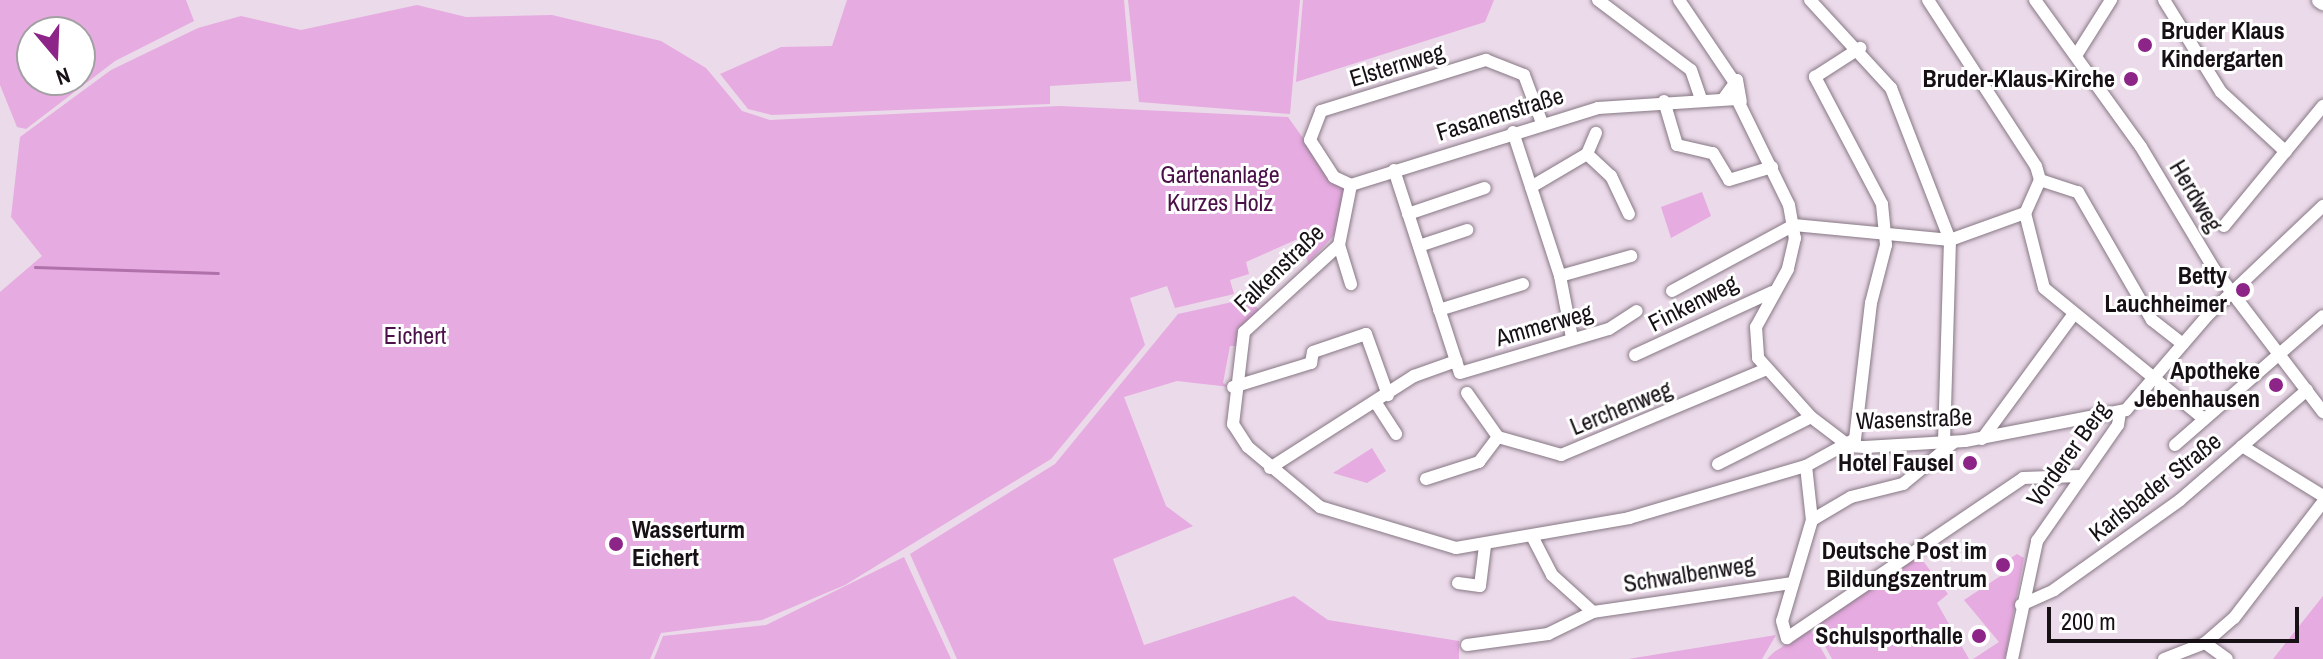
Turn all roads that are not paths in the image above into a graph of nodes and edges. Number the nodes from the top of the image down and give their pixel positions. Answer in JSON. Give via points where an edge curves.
{"nodes":[{"id":1,"x":1598,"y":0,"type":"edge"},
{"id":2,"x":1679,"y":0,"type":"edge"},
{"id":3,"x":1810,"y":0,"type":"edge"},
{"id":4,"x":1928,"y":0,"type":"edge"},
{"id":5,"x":2035,"y":0,"type":"edge"},
{"id":6,"x":2111,"y":0,"type":"edge"},
{"id":7,"x":2164,"y":0,"type":"edge"},
{"id":8,"x":1860,"y":48,"type":"junction"},
{"id":9,"x":2077,"y":54,"type":"junction"},
{"id":10,"x":1701,"y":99,"type":"junction"},
{"id":11,"x":1732,"y":99,"type":"junction"},
{"id":12,"x":1664,"y":101,"type":"junction"},
{"id":13,"x":2323,"y":106,"type":"edge"},
{"id":14,"x":1542,"y":123,"type":"junction"},
{"id":15,"x":1513,"y":132,"type":"junction"},
{"id":16,"x":1596,"y":133,"type":"dead end"},
{"id":17,"x":2286,"y":152,"type":"junction"},
{"id":18,"x":1587,"y":154,"type":"junction"},
{"id":19,"x":1772,"y":167,"type":"junction"},
{"id":20,"x":1394,"y":170,"type":"junction"},
{"id":21,"x":2040,"y":180,"type":"junction"},
{"id":22,"x":1351,"y":185,"type":"junction"},
{"id":23,"x":1531,"y":187,"type":"junction"},
{"id":24,"x":1485,"y":188,"type":"dead end"},
{"id":25,"x":2323,"y":206,"type":"edge"},
{"id":26,"x":2025,"y":213,"type":"junction"},
{"id":27,"x":1408,"y":214,"type":"junction"},
{"id":28,"x":1629,"y":214,"type":"dead end"},
{"id":29,"x":1794,"y":225,"type":"junction"},
{"id":30,"x":2224,"y":226,"type":"dead end"},
{"id":31,"x":1467,"y":230,"type":"dead end"},
{"id":32,"x":1885,"y":238,"type":"junction"},
{"id":33,"x":1950,"y":240,"type":"junction"},
{"id":34,"x":1339,"y":245,"type":"junction"},
{"id":35,"x":1419,"y":246,"type":"junction"},
{"id":36,"x":1631,"y":256,"type":"dead end"},
{"id":37,"x":1560,"y":276,"type":"junction"},
{"id":38,"x":1351,"y":284,"type":"dead end"},
{"id":39,"x":1523,"y":284,"type":"dead end"},
{"id":40,"x":1672,"y":291,"type":"dead end"},
{"id":41,"x":1772,"y":292,"type":"junction"},
{"id":42,"x":2232,"y":293,"type":"junction"},
{"id":43,"x":1439,"y":310,"type":"junction"},
{"id":44,"x":1637,"y":311,"type":"dead end"},
{"id":45,"x":2073,"y":315,"type":"junction"},
{"id":46,"x":2323,"y":316,"type":"edge"},
{"id":47,"x":1572,"y":338,"type":"junction"},
{"id":48,"x":2183,"y":344,"type":"junction"},
{"id":49,"x":1635,"y":355,"type":"dead end"},
{"id":50,"x":2280,"y":356,"type":"junction"},
{"id":51,"x":1458,"y":367,"type":"junction"},
{"id":52,"x":1764,"y":370,"type":"junction"},
{"id":53,"x":2154,"y":381,"type":"junction"},
{"id":54,"x":1233,"y":387,"type":"junction"},
{"id":55,"x":2307,"y":390,"type":"junction"},
{"id":56,"x":1467,"y":393,"type":"dead end"},
{"id":57,"x":1382,"y":399,"type":"junction"},
{"id":58,"x":2120,"y":412,"type":"junction"},
{"id":59,"x":2323,"y":412,"type":"edge"},
{"id":60,"x":1811,"y":417,"type":"junction"},
{"id":61,"x":2203,"y":418,"type":"junction"},
{"id":62,"x":1396,"y":434,"type":"dead end"},
{"id":63,"x":1498,"y":437,"type":"junction"},
{"id":64,"x":1982,"y":439,"type":"junction"},
{"id":65,"x":1949,"y":443,"type":"junction"},
{"id":66,"x":2175,"y":445,"type":"dead end"},
{"id":67,"x":1849,"y":446,"type":"junction"},
{"id":68,"x":2242,"y":446,"type":"junction"},
{"id":69,"x":1718,"y":464,"type":"dead end"},
{"id":70,"x":1806,"y":466,"type":"junction"},
{"id":71,"x":1270,"y":468,"type":"junction"},
{"id":72,"x":2079,"y":476,"type":"junction"},
{"id":73,"x":1426,"y":479,"type":"dead end"},
{"id":74,"x":2323,"y":496,"type":"edge"},
{"id":75,"x":2323,"y":502,"type":"edge"},
{"id":76,"x":1812,"y":520,"type":"junction"},
{"id":77,"x":1533,"y":538,"type":"junction"},
{"id":78,"x":1485,"y":546,"type":"junction"},
{"id":79,"x":1458,"y":583,"type":"dead end"},
{"id":80,"x":1792,"y":583,"type":"junction"},
{"id":81,"x":2021,"y":605,"type":"junction"},
{"id":82,"x":1593,"y":612,"type":"junction"},
{"id":83,"x":2205,"y":643,"type":"junction"},
{"id":84,"x":1467,"y":645,"type":"dead end"},
{"id":85,"x":2012,"y":659,"type":"edge"},
{"id":86,"x":2164,"y":659,"type":"edge"},
{"id":87,"x":2227,"y":659,"type":"edge"}],
"edges":[{"from":1,"to":10,"type":"street","via":[[1691,70]]},
{"from":2,"to":11,"type":"street","via":[[1733,80],[1742,85]]},
{"from":3,"to":8,"type":"street"},
{"from":4,"to":21,"type":"street"},
{"from":5,"to":9,"type":"street","name":"Herdweg"},
{"from":6,"to":9,"type":"street"},
{"from":7,"to":17,"type":"street","via":[[2221,92]]},
{"from":8,"to":32,"type":"street","via":[[1815,77],[1874,178]]},
{"from":8,"to":33,"type":"street","via":[[1891,88]]},
{"from":9,"to":42,"type":"street","name":"Herdweg"},
{"from":10,"to":11,"type":"street","name":"Fasanenstraße"},
{"from":10,"to":12,"type":"street","name":"Fasanenstraße"},
{"from":11,"to":19,"type":"street"},
{"from":12,"to":14,"type":"street","name":"Fasanenstraße"},
{"from":12,"to":19,"type":"street","via":[[1677,145],[1713,153],[1729,180]]},
{"from":13,"to":17,"type":"street"},
{"from":14,"to":15,"type":"street","name":"Fasanenstraße"},
{"from":14,"to":22,"type":"street","name":"Elsternweg","via":[[1524,75],[1486,60],[1321,111],[1310,140],[1334,177]]},
{"from":15,"to":20,"type":"street","name":"Fasanenstraße"},
{"from":15,"to":23,"type":"street"},
{"from":16,"to":18,"type":"street"},
{"from":17,"to":30,"type":"street"},
{"from":18,"to":23,"type":"street"},
{"from":18,"to":28,"type":"street","via":[[1611,176]]},
{"from":19,"to":29,"type":"street"},
{"from":20,"to":22,"type":"street","name":"Fasanenstraße"},
{"from":20,"to":27,"type":"street"},
{"from":21,"to":26,"type":"street"},
{"from":21,"to":48,"type":"street","via":[[2078,192],[2152,320]]},
{"from":22,"to":34,"type":"street","name":"Falkenstraße"},
{"from":23,"to":37,"type":"street"},
{"from":24,"to":27,"type":"street"},
{"from":25,"to":42,"type":"street","name":"Vorderer Berg"},
{"from":26,"to":33,"type":"street"},
{"from":26,"to":45,"type":"street","via":[[2044,288]]},
{"from":27,"to":35,"type":"street"},
{"from":29,"to":32,"type":"street"},
{"from":29,"to":40,"type":"street","via":[[1773,230]]},
{"from":29,"to":41,"type":"street","via":[[1793,253]]},
{"from":31,"to":35,"type":"street"},
{"from":32,"to":33,"type":"street"},
{"from":32,"to":67,"type":"street"},
{"from":33,"to":65,"type":"street","via":[[1955,266]]},
{"from":34,"to":38,"type":"street"},
{"from":34,"to":54,"type":"street","name":"Falkenstraße","via":[[1251,320]]},
{"from":35,"to":43,"type":"street"},
{"from":36,"to":37,"type":"street"},
{"from":37,"to":47,"type":"street"},
{"from":39,"to":43,"type":"street"},
{"from":41,"to":49,"type":"street","name":"Finkenweg"},
{"from":41,"to":52,"type":"street","via":[[1756,327]]},
{"from":42,"to":48,"type":"street","name":"Vorderer Berg"},
{"from":42,"to":50,"type":"street","name":"Herdweg"},
{"from":43,"to":51,"type":"street"},
{"from":44,"to":47,"type":"street","name":"Ammerweg","via":[[1609,329]]},
{"from":45,"to":53,"type":"street"},
{"from":45,"to":64,"type":"street"},
{"from":46,"to":50,"type":"street"},
{"from":47,"to":51,"type":"street","name":"Ammerweg"},
{"from":48,"to":53,"type":"street","name":"Vorderer Berg"},
{"from":50,"to":55,"type":"street","name":"Herdweg"},
{"from":50,"to":61,"type":"street"},
{"from":51,"to":57,"type":"street","name":"Ammerweg"},
{"from":52,"to":60,"type":"street","name":"Wasenstraße"},
{"from":52,"to":63,"type":"street","name":"Lerchenweg","via":[[1567,454],[1529,451]]},
{"from":53,"to":58,"type":"street","name":"Vorderer Berg"},
{"from":53,"to":61,"type":"street"},
{"from":54,"to":57,"type":"street","via":[[1311,363],[1313,352],[1366,334]]},
{"from":54,"to":71,"type":"street","name":"Falkenstraße","via":[[1233,424]]},
{"from":55,"to":59,"type":"street","name":"Herdweg"},
{"from":55,"to":68,"type":"street","name":"Karlsbader Straße"},
{"from":56,"to":63,"type":"street"},
{"from":57,"to":62,"type":"street"},
{"from":57,"to":71,"type":"street","name":"Ammerweg"},
{"from":58,"to":64,"type":"street","name":"Wasenstraße"},
{"from":58,"to":72,"type":"street","name":"Vorderer Berg","via":[[2118,425]]},
{"from":60,"to":67,"type":"street","name":"Wasenstraße"},
{"from":60,"to":69,"type":"street"},
{"from":61,"to":66,"type":"street"},
{"from":63,"to":73,"type":"street","via":[[1479,462]]},
{"from":64,"to":65,"type":"street","name":"Wasenstraße"},
{"from":65,"to":67,"type":"street","name":"Wasenstraße"},
{"from":65,"to":76,"type":"street","via":[[1903,484],[1851,497]]},
{"from":67,"to":70,"type":"street","name":"Falkenstraße"},
{"from":68,"to":74,"type":"street"},
{"from":68,"to":81,"type":"street","name":"Karlsbader Straße","via":[[2120,545]]},
{"from":70,"to":76,"type":"street"},
{"from":70,"to":77,"type":"street","name":"Falkenstraße"},
{"from":71,"to":78,"type":"street","name":"Falkenstraße","via":[[1320,507],[1456,548]]},
{"from":72,"to":80,"type":"street","via":[[2023,478],[1787,638],[1782,621]]},
{"from":72,"to":81,"type":"street","name":"Vorderer Berg","via":[[2046,521]]},
{"from":75,"to":83,"type":"street","via":[[2234,618]]},
{"from":76,"to":80,"type":"street"},
{"from":77,"to":78,"type":"street","name":"Falkenstraße"},
{"from":77,"to":82,"type":"street","name":"Schwalbenweg","via":[[1552,575]]},
{"from":78,"to":79,"type":"street","via":[[1480,586]]},
{"from":80,"to":82,"type":"street","name":"Schwalbenweg"},
{"from":81,"to":85,"type":"street","name":"Vorderer Berg"},
{"from":82,"to":84,"type":"street","name":"Schwalbenweg","via":[[1548,634]]},
{"from":83,"to":86,"type":"street"},
{"from":83,"to":87,"type":"street"}]}
